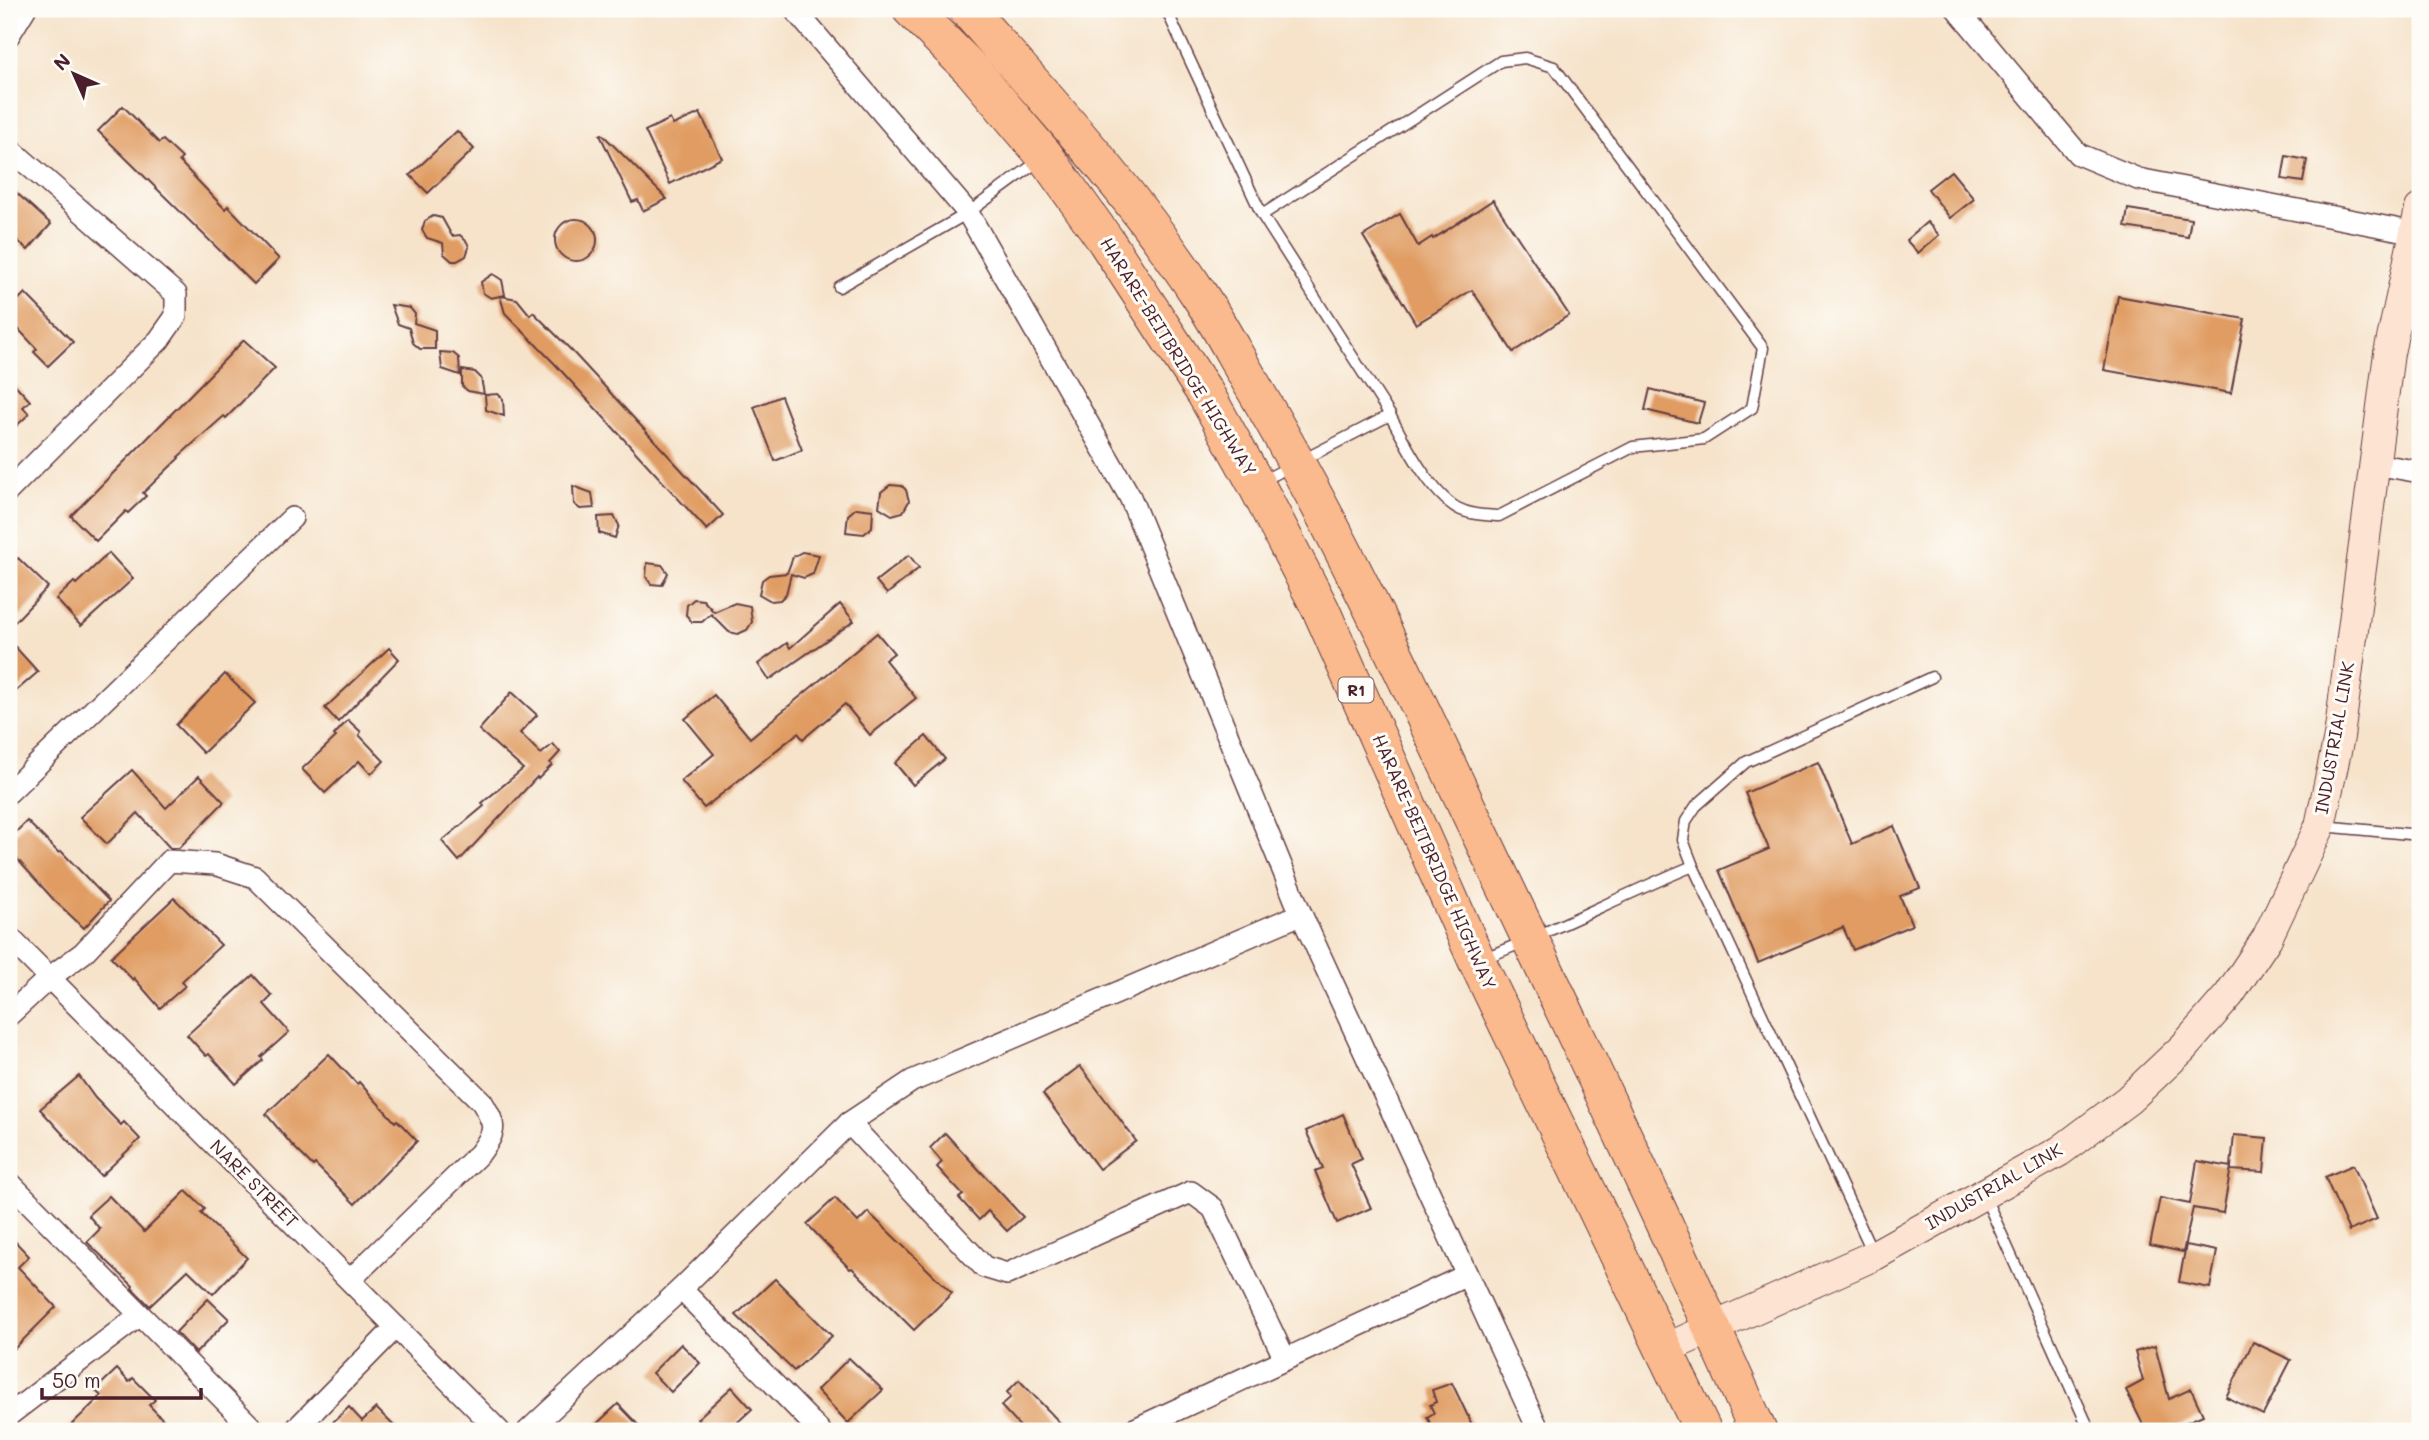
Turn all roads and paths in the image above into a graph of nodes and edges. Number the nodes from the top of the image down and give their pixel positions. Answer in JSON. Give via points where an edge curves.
{"nodes":[{"id":1,"x":24,"y":9,"type":"edge"},
{"id":2,"x":794,"y":9,"type":"edge"},
{"id":3,"x":911,"y":9,"type":"edge"},
{"id":4,"x":967,"y":9,"type":"edge"},
{"id":5,"x":1166,"y":9,"type":"edge"},
{"id":6,"x":1957,"y":9,"type":"edge"},
{"id":7,"x":9,"y":35,"type":"edge"},
{"id":8,"x":9,"y":148,"type":"edge"},
{"id":9,"x":1045,"y":156,"type":"junction"},
{"id":10,"x":968,"y":213,"type":"junction"},
{"id":11,"x":1262,"y":215,"type":"junction"},
{"id":12,"x":2418,"y":221,"type":"edge"},
{"id":13,"x":839,"y":287,"type":"dead end"},
{"id":14,"x":1390,"y":415,"type":"junction"},
{"id":15,"x":1298,"y":462,"type":"junction"},
{"id":16,"x":2375,"y":464,"type":"junction"},
{"id":17,"x":2420,"y":472,"type":"edge"},
{"id":18,"x":1256,"y":484,"type":"junction"},
{"id":19,"x":9,"y":490,"type":"edge"},
{"id":20,"x":292,"y":518,"type":"dead end"},
{"id":21,"x":1932,"y":677,"type":"dead end"},
{"id":22,"x":9,"y":792,"type":"edge"},
{"id":23,"x":2320,"y":825,"type":"junction"},
{"id":24,"x":2420,"y":835,"type":"edge"},
{"id":25,"x":1693,"y":866,"type":"junction"},
{"id":26,"x":1301,"y":914,"type":"junction"},
{"id":27,"x":9,"y":937,"type":"edge"},
{"id":28,"x":1531,"y":940,"type":"junction"},
{"id":29,"x":1477,"y":961,"type":"junction"},
{"id":30,"x":49,"y":978,"type":"junction"},
{"id":31,"x":9,"y":1015,"type":"edge"},
{"id":32,"x":849,"y":1123,"type":"junction"},
{"id":33,"x":9,"y":1182,"type":"edge"},
{"id":34,"x":1984,"y":1195,"type":"junction"},
{"id":35,"x":1874,"y":1255,"type":"junction"},
{"id":36,"x":1467,"y":1275,"type":"junction"},
{"id":37,"x":350,"y":1280,"type":"junction"},
{"id":38,"x":681,"y":1289,"type":"junction"},
{"id":39,"x":140,"y":1315,"type":"junction"},
{"id":40,"x":396,"y":1327,"type":"junction"},
{"id":41,"x":1712,"y":1327,"type":"junction"},
{"id":42,"x":1665,"y":1349,"type":"junction"},
{"id":43,"x":1285,"y":1359,"type":"junction"},
{"id":44,"x":9,"y":1415,"type":"edge"},
{"id":45,"x":255,"y":1431,"type":"edge"},
{"id":46,"x":294,"y":1431,"type":"edge"},
{"id":47,"x":499,"y":1431,"type":"edge"},
{"id":48,"x":528,"y":1431,"type":"edge"},
{"id":49,"x":820,"y":1431,"type":"edge"},
{"id":50,"x":1131,"y":1431,"type":"edge"},
{"id":51,"x":1539,"y":1431,"type":"edge"},
{"id":52,"x":1703,"y":1431,"type":"edge"},
{"id":53,"x":1758,"y":1431,"type":"edge"},
{"id":54,"x":2090,"y":1431,"type":"edge"}],
"edges":[{"from":1,"to":7,"type":"street"},
{"from":2,"to":10,"type":"street"},
{"from":3,"to":9,"type":"highway","name":"HARARE-BEITBRIDGE HIGHWAY","number":"R1","via":[[973,71]]},
{"from":4,"to":15,"type":"highway","via":[[1088,146],[1178,265]]},
{"from":5,"to":11,"type":"lane"},
{"from":6,"to":12,"type":"street","via":[[2078,154],[2138,179]]},
{"from":8,"to":19,"type":"street","via":[[176,294],[176,316],[159,340]]},
{"from":9,"to":10,"type":"lane"},
{"from":9,"to":18,"type":"highway","name":"HARARE-BEITBRIDGE HIGHWAY","number":"R1","via":[[1189,370]]},
{"from":10,"to":13,"type":"lane"},
{"from":10,"to":26,"type":"street","via":[[1130,497]]},
{"from":11,"to":14,"type":"lane"},
{"from":11,"to":14,"type":"lane","via":[[1501,61],[1525,58],[1554,66],[1763,348],[1752,408],[1704,439],[1633,447],[1499,516],[1475,515],[1457,508],[1437,490]]},
{"from":12,"to":16,"type":"street","name":"INDUSTRIAL LINK","via":[[2389,353]]},
{"from":14,"to":15,"type":"lane"},
{"from":15,"to":18,"type":"lane"},
{"from":15,"to":28,"type":"highway"},
{"from":16,"to":17,"type":"street"},
{"from":16,"to":23,"type":"street","name":"INDUSTRIAL LINK","via":[[2339,737]]},
{"from":18,"to":29,"type":"highway","name":"HARARE-BEITBRIDGE HIGHWAY","number":"R1","via":[[1321,610]]},
{"from":20,"to":22,"type":"street"},
{"from":21,"to":25,"type":"lane","via":[[1746,762],[1696,806],[1686,821],[1683,839]]},
{"from":23,"to":24,"type":"lane"},
{"from":23,"to":34,"type":"street","name":"INDUSTRIAL LINK","via":[[2267,938],[2229,995],[2183,1048],[2129,1100],[2060,1151]]},
{"from":25,"to":28,"type":"lane"},
{"from":25,"to":35,"type":"lane"},
{"from":26,"to":32,"type":"street","via":[[912,1082]]},
{"from":26,"to":36,"type":"street"},
{"from":27,"to":30,"type":"street","name":"NARE STREET"},
{"from":28,"to":29,"type":"lane"},
{"from":28,"to":41,"type":"highway"},
{"from":29,"to":42,"type":"highway","name":"HARARE-BEITBRIDGE HIGHWAY","number":"R1"},
{"from":30,"to":31,"type":"street"},
{"from":30,"to":37,"type":"street","name":"NARE STREET"},
{"from":30,"to":37,"type":"street","via":[[83,953],[169,861],[215,864],[256,877],[482,1102],[494,1121],[492,1137]]},
{"from":32,"to":38,"type":"street"},
{"from":32,"to":43,"type":"street","via":[[984,1267],[1007,1274],[1191,1192],[1213,1208]]},
{"from":33,"to":39,"type":"street"},
{"from":34,"to":35,"type":"street","name":"INDUSTRIAL LINK"},
{"from":34,"to":54,"type":"lane"},
{"from":35,"to":41,"type":"street","name":"INDUSTRIAL LINK"},
{"from":36,"to":43,"type":"street"},
{"from":36,"to":51,"type":"street"},
{"from":37,"to":40,"type":"street","name":"NARE STREET"},
{"from":38,"to":48,"type":"street"},
{"from":38,"to":49,"type":"street"},
{"from":39,"to":44,"type":"street"},
{"from":39,"to":45,"type":"street"},
{"from":40,"to":46,"type":"street"},
{"from":40,"to":47,"type":"street","name":"NARE STREET"},
{"from":41,"to":42,"type":"street","name":"INDUSTRIAL LINK"},
{"from":41,"to":53,"type":"highway"},
{"from":42,"to":52,"type":"highway","name":"HARARE-BEITBRIDGE HIGHWAY","number":"R1"},
{"from":43,"to":50,"type":"street"}]}
